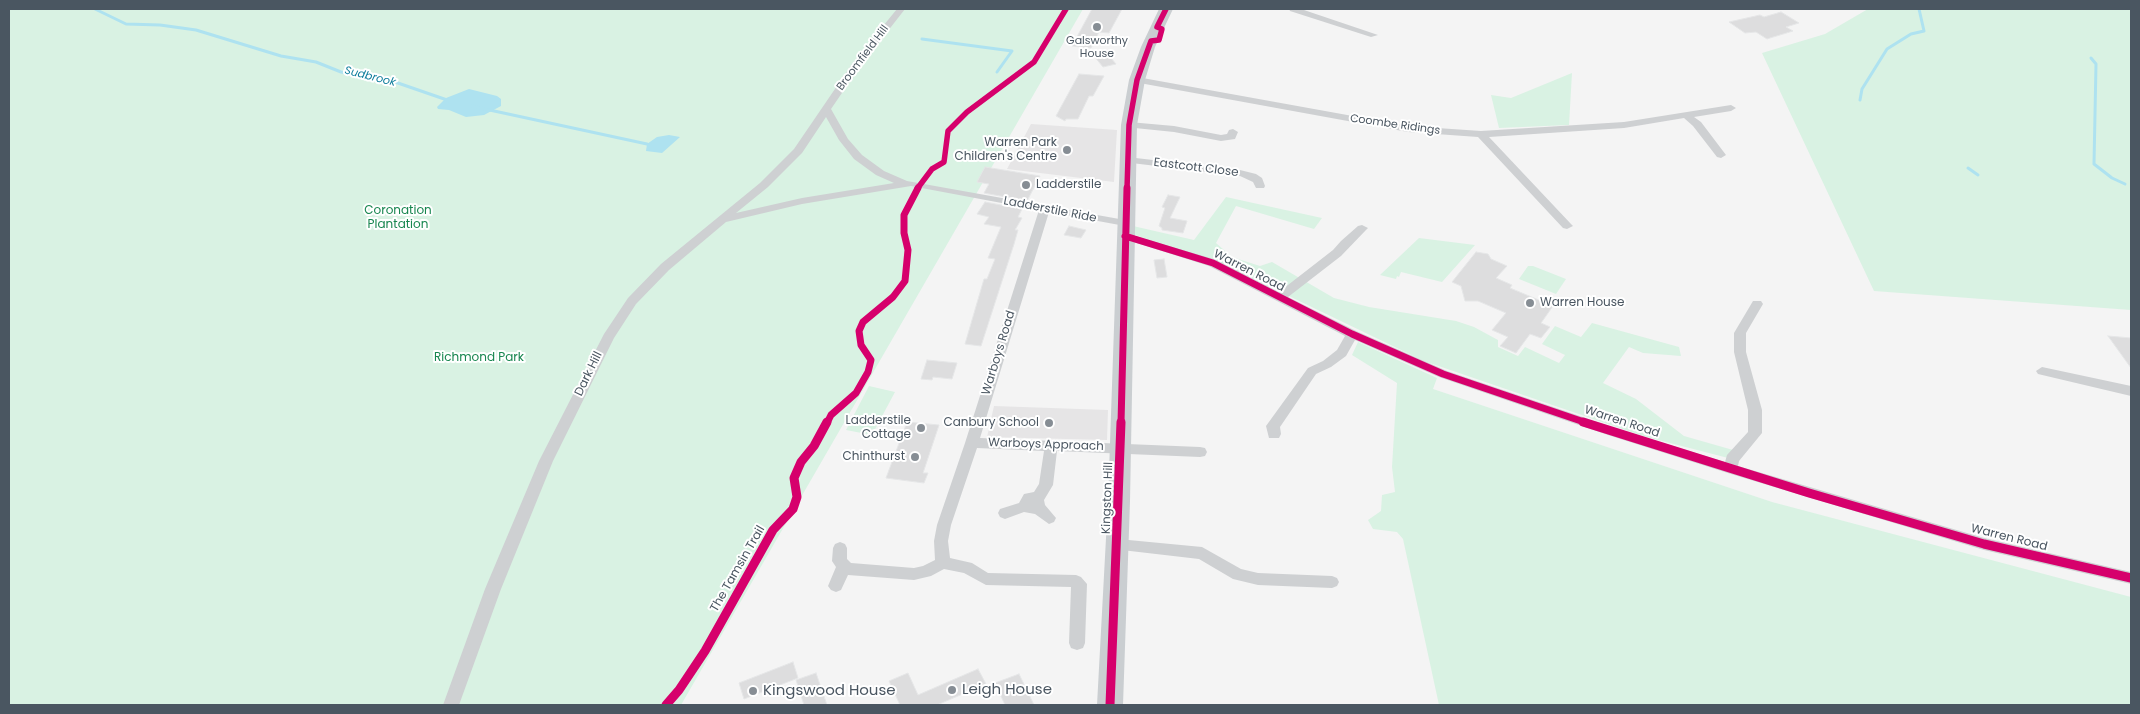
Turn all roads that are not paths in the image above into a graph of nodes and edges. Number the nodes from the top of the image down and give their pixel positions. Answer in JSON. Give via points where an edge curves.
{"nodes":[{"id":1,"x":901,"y":9,"type":"edge"},
{"id":2,"x":1166,"y":9,"type":"edge"},
{"id":3,"x":1293,"y":9,"type":"edge"},
{"id":4,"x":1374,"y":35,"type":"dead end"},
{"id":5,"x":1137,"y":80,"type":"junction"},
{"id":6,"x":826,"y":108,"type":"junction"},
{"id":7,"x":1731,"y":108,"type":"dead end"},
{"id":8,"x":1686,"y":115,"type":"junction"},
{"id":9,"x":1129,"y":125,"type":"junction"},
{"id":10,"x":1233,"y":132,"type":"dead end"},
{"id":11,"x":1481,"y":134,"type":"junction"},
{"id":12,"x":1721,"y":155,"type":"dead end"},
{"id":13,"x":1127,"y":160,"type":"junction"},
{"id":14,"x":906,"y":184,"type":"junction"},
{"id":15,"x":1260,"y":186,"type":"dead end"},
{"id":16,"x":1044,"y":210,"type":"junction"},
{"id":17,"x":725,"y":219,"type":"junction"},
{"id":18,"x":1567,"y":226,"type":"dead end"},
{"id":19,"x":1362,"y":228,"type":"dead end"},
{"id":20,"x":1125,"y":229,"type":"junction"},
{"id":21,"x":1279,"y":298,"type":"junction"},
{"id":22,"x":1757,"y":304,"type":"dead end"},
{"id":23,"x":1352,"y":334,"type":"junction"},
{"id":24,"x":2042,"y":371,"type":"dead end"},
{"id":25,"x":2131,"y":394,"type":"edge"},
{"id":26,"x":1274,"y":434,"type":"dead end"},
{"id":27,"x":972,"y":443,"type":"junction"},
{"id":28,"x":1051,"y":446,"type":"junction"},
{"id":29,"x":1121,"y":448,"type":"junction"},
{"id":30,"x":1200,"y":452,"type":"dead end"},
{"id":31,"x":1731,"y":469,"type":"junction"},
{"id":32,"x":1033,"y":504,"type":"junction"},
{"id":33,"x":1005,"y":513,"type":"dead end"},
{"id":34,"x":1049,"y":518,"type":"dead end"},
{"id":35,"x":1118,"y":545,"type":"junction"},
{"id":36,"x":840,"y":548,"type":"dead end"},
{"id":37,"x":943,"y":559,"type":"junction"},
{"id":38,"x":847,"y":569,"type":"junction"},
{"id":39,"x":2131,"y":578,"type":"edge"},
{"id":40,"x":1332,"y":582,"type":"dead end"},
{"id":41,"x":836,"y":586,"type":"dead end"},
{"id":42,"x":1077,"y":643,"type":"dead end"},
{"id":43,"x":451,"y":705,"type":"edge"},
{"id":44,"x":1110,"y":705,"type":"edge"}],
"edges":[{"from":1,"to":6,"type":"street","name":"Broomfield Hill"},
{"from":2,"to":5,"type":"main road","name":"Kingston Hill"},
{"from":3,"to":4,"type":"street"},
{"from":5,"to":9,"type":"main road","name":"Kingston Hill"},
{"from":5,"to":11,"type":"street","name":"Coombe Ridings","via":[[1408,129]]},
{"from":6,"to":14,"type":"street","via":[[858,157],[880,173]]},
{"from":6,"to":17,"type":"street","name":"Dark Hill","via":[[798,151]]},
{"from":7,"to":8,"type":"street","name":"Coombe Ridings"},
{"from":8,"to":11,"type":"street","name":"Coombe Ridings","via":[[1624,125]]},
{"from":8,"to":12,"type":"street"},
{"from":9,"to":10,"type":"street","via":[[1221,138],[1231,137]]},
{"from":9,"to":13,"type":"main road","name":"Kingston Hill"},
{"from":11,"to":18,"type":"street"},
{"from":13,"to":15,"type":"street","name":"Eastcott Close","via":[[1240,173],[1252,176]]},
{"from":13,"to":20,"type":"main road","name":"Kingston Hill"},
{"from":14,"to":16,"type":"street","name":"Ladderstile Ride"},
{"from":14,"to":17,"type":"street","via":[[802,201]]},
{"from":16,"to":20,"type":"street","name":"Ladderstile Ride"},
{"from":16,"to":27,"type":"street","name":"Warboys Road"},
{"from":17,"to":43,"type":"street","name":"Dark Hill","via":[[665,267],[632,301],[608,337],[546,461],[493,589]]},
{"from":19,"to":21,"type":"street","via":[[1337,253]]},
{"from":20,"to":21,"type":"street","name":"Warren Road","via":[[1213,263]]},
{"from":20,"to":29,"type":"main road","name":"Kingston Hill"},
{"from":21,"to":23,"type":"street","name":"Warren Road"},
{"from":22,"to":31,"type":"street","via":[[1740,333],[1745,379],[1755,410],[1755,433],[1732,459]]},
{"from":23,"to":26,"type":"street","via":[[1342,353],[1312,370],[1273,426]]},
{"from":23,"to":31,"type":"street","name":"Warren Road","via":[[1443,374]]},
{"from":24,"to":25,"type":"street"},
{"from":27,"to":28,"type":"street","name":"Warboys Approach"},
{"from":27,"to":37,"type":"street","name":"Warboys Road","via":[[944,525],[941,541]]},
{"from":28,"to":29,"type":"street","name":"Warboys Approach"},
{"from":28,"to":32,"type":"street","via":[[1046,485]]},
{"from":29,"to":30,"type":"street","name":"Warboys Approach"},
{"from":29,"to":35,"type":"main road","name":"Kingston Hill"},
{"from":31,"to":39,"type":"street","name":"Warren Road","via":[[1984,544]]},
{"from":32,"to":33,"type":"street"},
{"from":32,"to":34,"type":"street"},
{"from":35,"to":40,"type":"street","via":[[1202,553],[1238,575],[1258,579]]},
{"from":35,"to":44,"type":"main road","name":"Kingston Hill"},
{"from":36,"to":38,"type":"street","via":[[839,561]]},
{"from":37,"to":38,"type":"street","via":[[926,572],[914,574]]},
{"from":37,"to":42,"type":"street","via":[[967,567],[986,579],[1076,581],[1079,584]]},
{"from":38,"to":41,"type":"street","via":[[840,572]]}]}
